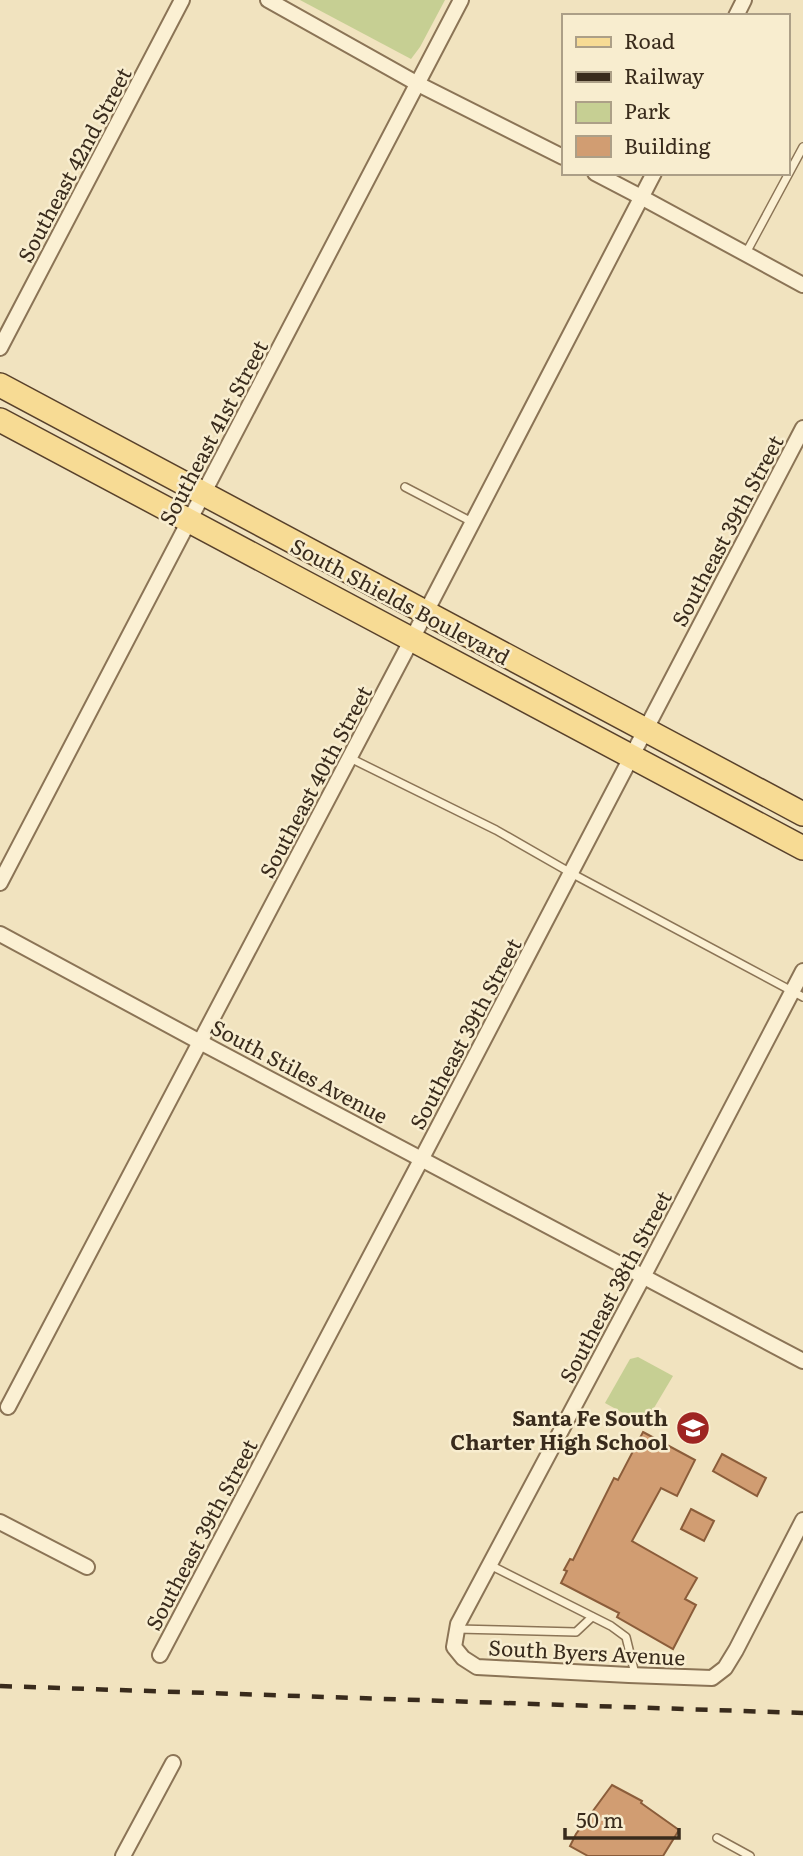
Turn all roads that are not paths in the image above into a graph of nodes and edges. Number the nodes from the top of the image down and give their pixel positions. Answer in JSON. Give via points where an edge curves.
{"nodes":[{"id":1,"x":183,"y":0,"type":"edge"},
{"id":2,"x":268,"y":0,"type":"edge"},
{"id":3,"x":461,"y":0,"type":"edge"},
{"id":4,"x":418,"y":84,"type":"junction"},
{"id":5,"x":803,"y":147,"type":"edge"},
{"id":6,"x":562,"y":156,"type":"edge"},
{"id":7,"x":789,"y":173,"type":"edge"},
{"id":8,"x":599,"y":175,"type":"edge"},
{"id":9,"x":652,"y":175,"type":"edge"},
{"id":10,"x":788,"y":175,"type":"edge"},
{"id":11,"x":641,"y":197,"type":"junction"},
{"id":12,"x":745,"y":254,"type":"junction"},
{"id":13,"x":803,"y":285,"type":"edge"},
{"id":14,"x":0,"y":348,"type":"edge"},
{"id":15,"x":0,"y":385,"type":"edge"},
{"id":16,"x":0,"y":419,"type":"edge"},
{"id":17,"x":803,"y":428,"type":"edge"},
{"id":18,"x":405,"y":487,"type":"dead end"},
{"id":19,"x":203,"y":494,"type":"junction"},
{"id":20,"x":189,"y":521,"type":"junction"},
{"id":21,"x":472,"y":522,"type":"junction"},
{"id":22,"x":425,"y":612,"type":"junction"},
{"id":23,"x":412,"y":639,"type":"junction"},
{"id":24,"x":645,"y":730,"type":"junction"},
{"id":25,"x":632,"y":757,"type":"junction"},
{"id":26,"x":350,"y":758,"type":"junction"},
{"id":27,"x":803,"y":814,"type":"edge"},
{"id":28,"x":803,"y":848,"type":"edge"},
{"id":29,"x":571,"y":873,"type":"junction"},
{"id":30,"x":0,"y":883,"type":"edge"},
{"id":31,"x":0,"y":933,"type":"edge"},
{"id":32,"x":803,"y":971,"type":"edge"},
{"id":33,"x":798,"y":994,"type":"edge"},
{"id":34,"x":200,"y":1042,"type":"junction"},
{"id":35,"x":422,"y":1158,"type":"junction"},
{"id":36,"x":643,"y":1277,"type":"junction"},
{"id":37,"x":803,"y":1360,"type":"edge"},
{"id":38,"x":8,"y":1407,"type":"dead end"},
{"id":39,"x":803,"y":1520,"type":"edge"},
{"id":40,"x":0,"y":1522,"type":"edge"},
{"id":41,"x":490,"y":1565,"type":"junction"},
{"id":42,"x":88,"y":1567,"type":"dead end"},
{"id":43,"x":592,"y":1617,"type":"junction"},
{"id":44,"x":457,"y":1629,"type":"junction"},
{"id":45,"x":160,"y":1656,"type":"dead end"},
{"id":46,"x":632,"y":1675,"type":"junction"},
{"id":47,"x":173,"y":1763,"type":"dead end"},
{"id":48,"x":717,"y":1838,"type":"dead end"},
{"id":49,"x":123,"y":1856,"type":"edge"},
{"id":50,"x":750,"y":1856,"type":"edge"}],
"edges":[{"from":1,"to":14,"type":"street","name":"Southeast 42nd Street"},
{"from":2,"to":4,"type":"street"},
{"from":3,"to":4,"type":"street","name":"Southeast 41st Street"},
{"from":4,"to":6,"type":"street"},
{"from":4,"to":19,"type":"street","name":"Southeast 41st Street"},
{"from":5,"to":7,"type":"lane"},
{"from":8,"to":11,"type":"street"},
{"from":9,"to":11,"type":"street","name":"Southeast 40th Street"},
{"from":10,"to":12,"type":"lane"},
{"from":11,"to":12,"type":"street"},
{"from":11,"to":21,"type":"street","name":"Southeast 40th Street"},
{"from":12,"to":13,"type":"street"},
{"from":15,"to":19,"type":"main road","name":"South Shields Boulevard"},
{"from":16,"to":20,"type":"main road","name":"South Shields Boulevard"},
{"from":17,"to":24,"type":"street","name":"Southeast 39th Street"},
{"from":18,"to":21,"type":"lane"},
{"from":19,"to":20,"type":"street","name":"Southeast 41st Street"},
{"from":19,"to":22,"type":"main road","name":"South Shields Boulevard"},
{"from":20,"to":23,"type":"main road","name":"South Shields Boulevard"},
{"from":20,"to":30,"type":"street","name":"Southeast 41st Street"},
{"from":21,"to":22,"type":"street","name":"Southeast 40th Street"},
{"from":22,"to":23,"type":"street","name":"Southeast 40th Street"},
{"from":22,"to":24,"type":"main road","name":"South Shields Boulevard"},
{"from":23,"to":25,"type":"main road","name":"South Shields Boulevard"},
{"from":23,"to":26,"type":"street","name":"Southeast 40th Street"},
{"from":24,"to":25,"type":"street","name":"Southeast 39th Street"},
{"from":24,"to":27,"type":"main road","name":"South Shields Boulevard"},
{"from":25,"to":28,"type":"main road","name":"South Shields Boulevard"},
{"from":25,"to":29,"type":"street","name":"Southeast 39th Street"},
{"from":26,"to":29,"type":"lane","via":[[496,830]]},
{"from":26,"to":34,"type":"street","name":"Southeast 40th Street"},
{"from":29,"to":33,"type":"lane"},
{"from":29,"to":35,"type":"street","name":"Southeast 39th Street"},
{"from":31,"to":34,"type":"street","name":"South Stiles Avenue"},
{"from":32,"to":33,"type":"street","name":"Southeast 38th Street"},
{"from":33,"to":36,"type":"street","name":"Southeast 38th Street"},
{"from":34,"to":35,"type":"street","name":"South Stiles Avenue"},
{"from":34,"to":38,"type":"street","name":"Southeast 40th Street"},
{"from":35,"to":36,"type":"street","name":"South Stiles Avenue"},
{"from":35,"to":45,"type":"street","name":"Southeast 39th Street"},
{"from":36,"to":37,"type":"street","name":"South Stiles Avenue"},
{"from":36,"to":41,"type":"street","name":"Southeast 38th Street"},
{"from":39,"to":46,"type":"street","name":"South Byers Avenue","via":[[725,1668],[712,1678]]},
{"from":40,"to":42,"type":"street"},
{"from":41,"to":43,"type":"lane"},
{"from":41,"to":44,"type":"street","name":"Southeast 38th Street"},
{"from":43,"to":44,"type":"lane","via":[[576,1632]]},
{"from":43,"to":46,"type":"lane","via":[[626,1637]]},
{"from":44,"to":46,"type":"street","name":"South Byers Avenue","via":[[454,1647],[477,1667]]},
{"from":47,"to":49,"type":"street"},
{"from":48,"to":50,"type":"lane"}]}
